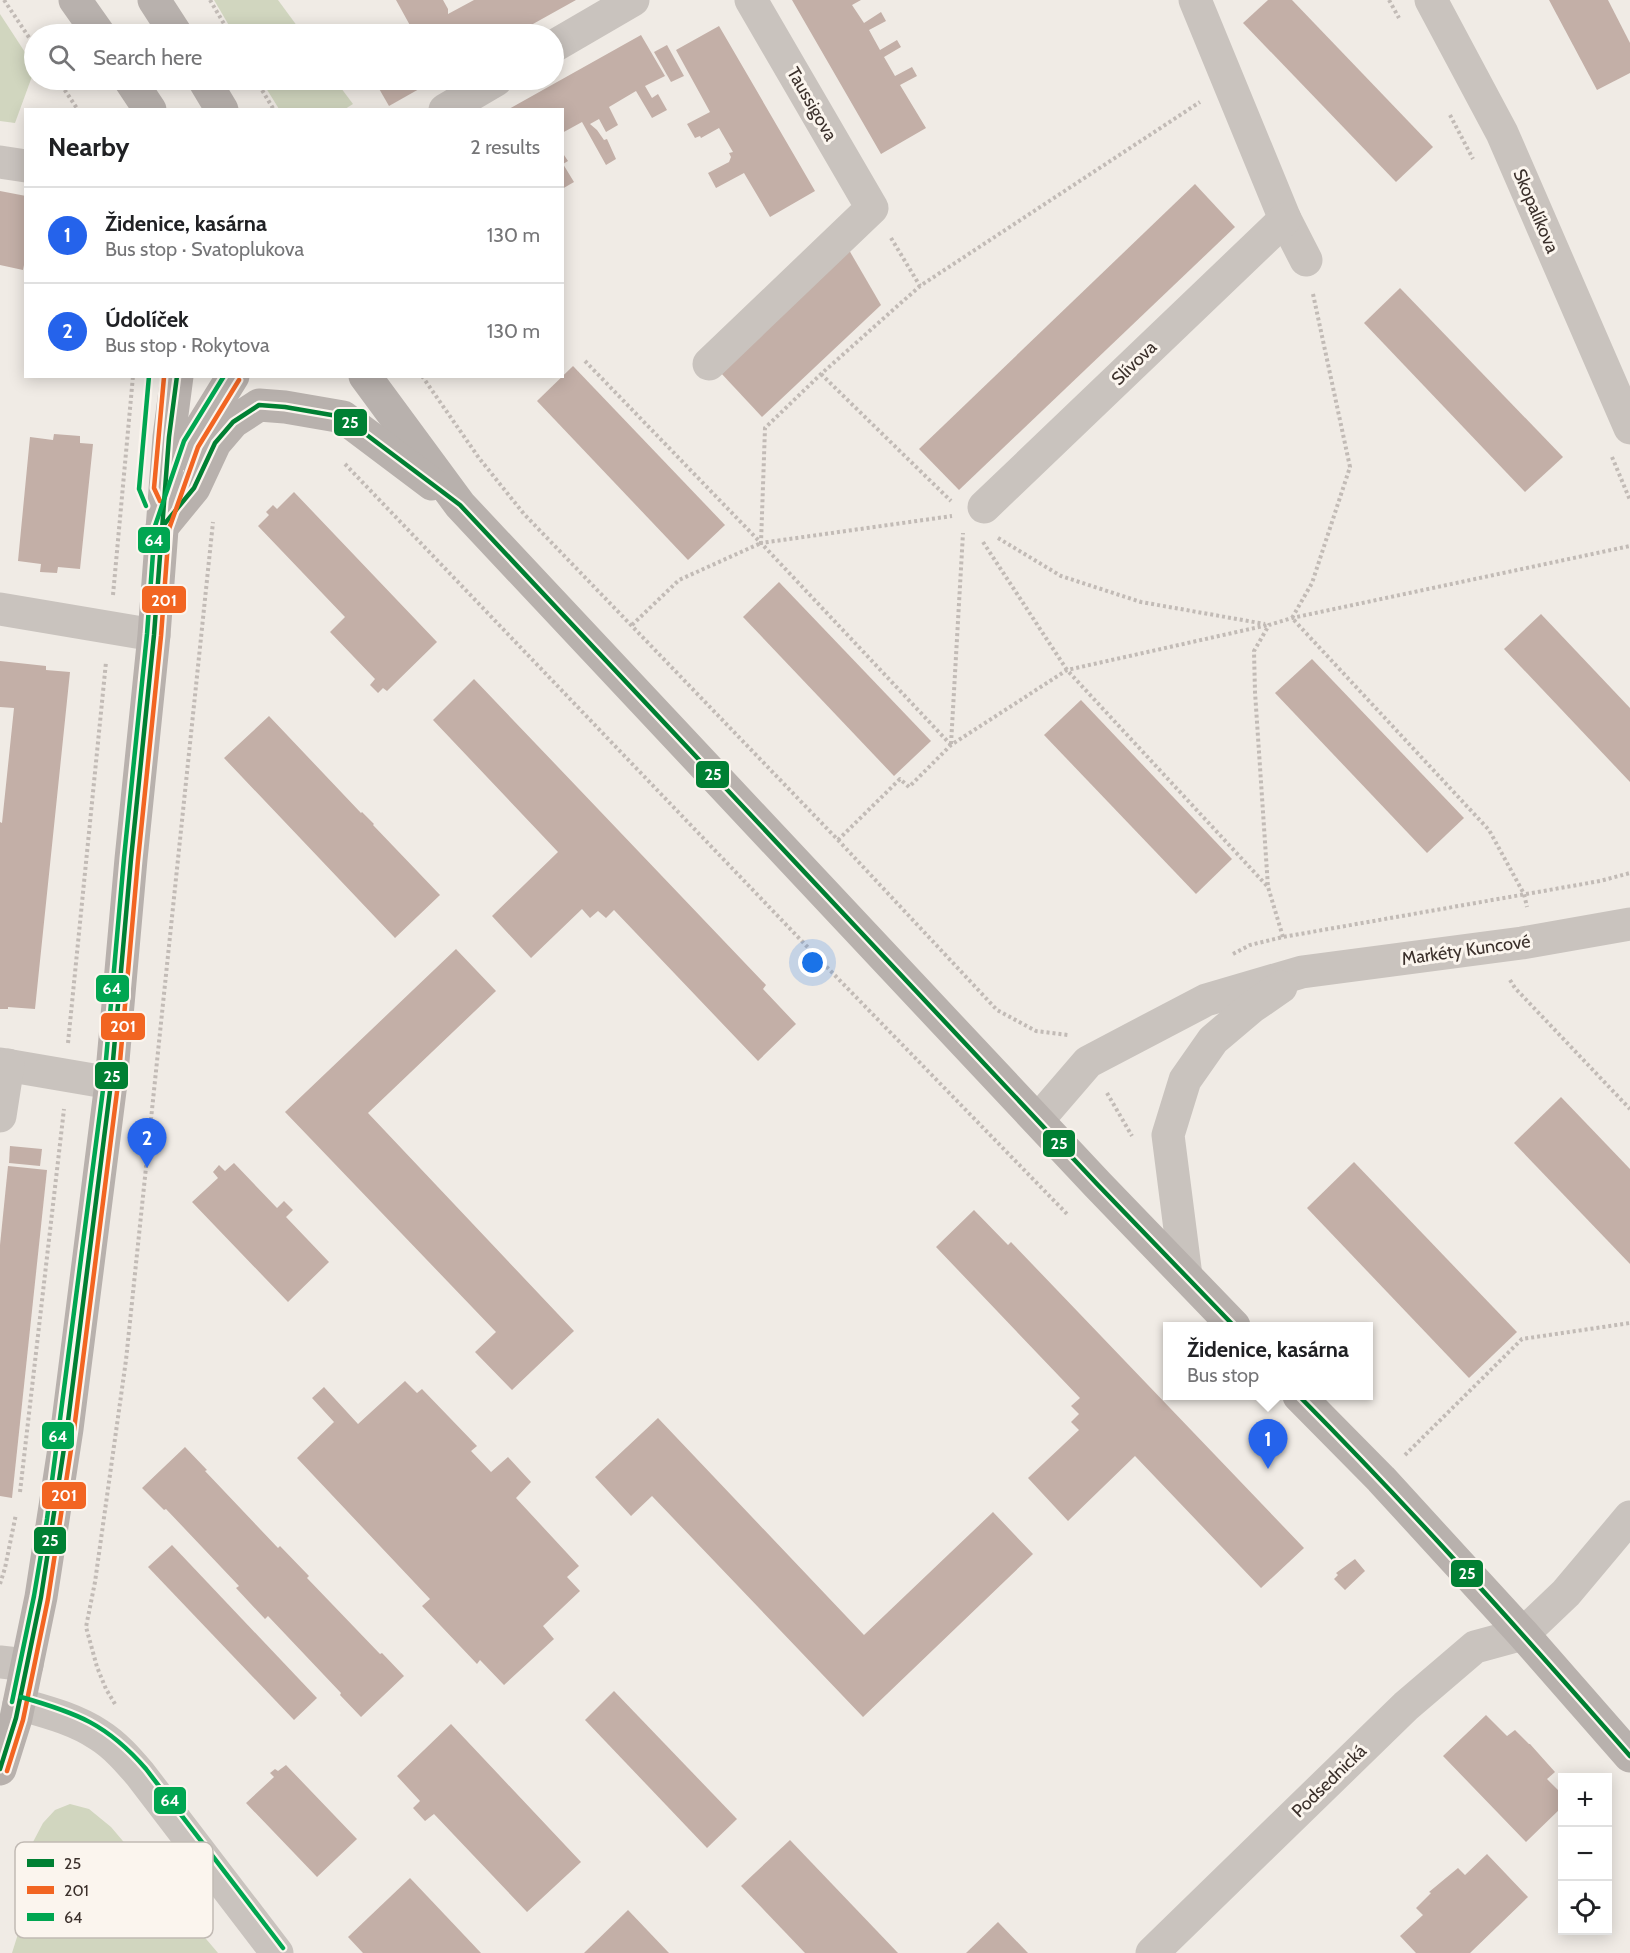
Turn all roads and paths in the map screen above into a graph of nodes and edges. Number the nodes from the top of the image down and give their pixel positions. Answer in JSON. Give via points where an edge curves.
{"nodes":[{"id":1,"x":4,"y":0,"type":"edge"},
{"id":2,"x":75,"y":0,"type":"edge"},
{"id":3,"x":154,"y":0,"type":"edge"},
{"id":4,"x":210,"y":0,"type":"edge"},
{"id":5,"x":633,"y":0,"type":"edge"},
{"id":6,"x":751,"y":0,"type":"edge"},
{"id":7,"x":1195,"y":0,"type":"edge"},
{"id":8,"x":1431,"y":0,"type":"edge"},
{"id":9,"x":92,"y":24,"type":"edge"},
{"id":10,"x":170,"y":24,"type":"edge"},
{"id":11,"x":224,"y":24,"type":"edge"},
{"id":12,"x":24,"y":30,"type":"edge"},
{"id":13,"x":564,"y":40,"type":"edge"},
{"id":14,"x":65,"y":90,"type":"edge"},
{"id":15,"x":131,"y":90,"type":"edge"},
{"id":16,"x":136,"y":90,"type":"edge"},
{"id":17,"x":210,"y":90,"type":"edge"},
{"id":18,"x":262,"y":90,"type":"edge"},
{"id":19,"x":479,"y":90,"type":"edge"},
{"id":20,"x":1206,"y":98,"type":"dead end"},
{"id":21,"x":77,"y":108,"type":"edge"},
{"id":22,"x":135,"y":108,"type":"edge"},
{"id":23,"x":149,"y":108,"type":"edge"},
{"id":24,"x":221,"y":108,"type":"edge"},
{"id":25,"x":273,"y":108,"type":"edge"},
{"id":26,"x":448,"y":108,"type":"edge"},
{"id":27,"x":0,"y":162,"type":"edge"},
{"id":28,"x":24,"y":166,"type":"edge"},
{"id":29,"x":872,"y":208,"type":"junction"},
{"id":30,"x":1285,"y":219,"type":"junction"},
{"id":31,"x":1306,"y":260,"type":"joint"},
{"id":32,"x":920,"y":286,"type":"junction"},
{"id":33,"x":585,"y":361,"type":"dead end"},
{"id":34,"x":709,"y":364,"type":"dead end"},
{"id":35,"x":821,"y":374,"type":"junction"},
{"id":36,"x":133,"y":378,"type":"edge"},
{"id":37,"x":157,"y":378,"type":"edge"},
{"id":38,"x":177,"y":378,"type":"edge"},
{"id":39,"x":232,"y":378,"type":"edge"},
{"id":40,"x":367,"y":378,"type":"edge"},
{"id":41,"x":423,"y":378,"type":"edge"},
{"id":42,"x":1630,"y":428,"type":"edge"},
{"id":43,"x":337,"y":456,"type":"dead end"},
{"id":44,"x":460,"y":505,"type":"junction"},
{"id":45,"x":213,"y":515,"type":"dead end"},
{"id":46,"x":953,"y":516,"type":"dead end"},
{"id":47,"x":973,"y":518,"type":"junction"},
{"id":48,"x":162,"y":527,"type":"junction"},
{"id":49,"x":982,"y":541,"type":"dead end"},
{"id":50,"x":761,"y":543,"type":"junction"},
{"id":51,"x":1630,"y":546,"type":"edge"},
{"id":52,"x":0,"y":609,"type":"edge"},
{"id":53,"x":1292,"y":618,"type":"junction"},
{"id":54,"x":632,"y":625,"type":"junction"},
{"id":55,"x":1269,"y":625,"type":"junction"},
{"id":56,"x":110,"y":627,"type":"junction"},
{"id":57,"x":154,"y":634,"type":"junction"},
{"id":58,"x":1067,"y":670,"type":"junction"},
{"id":59,"x":951,"y":745,"type":"junction"},
{"id":60,"x":838,"y":840,"type":"junction"},
{"id":61,"x":1268,"y":887,"type":"junction"},
{"id":62,"x":1630,"y":924,"type":"edge"},
{"id":63,"x":1283,"y":937,"type":"dead end"},
{"id":64,"x":1522,"y":944,"type":"junction"},
{"id":65,"x":1302,"y":972,"type":"junction"},
{"id":66,"x":1088,"y":1062,"type":"junction"},
{"id":67,"x":4,"y":1064,"type":"edge"},
{"id":68,"x":48,"y":1072,"type":"junction"},
{"id":69,"x":111,"y":1083,"type":"junction"},
{"id":70,"x":1630,"y":1109,"type":"edge"},
{"id":71,"x":0,"y":1116,"type":"edge"},
{"id":72,"x":1038,"y":1120,"type":"junction"},
{"id":73,"x":1133,"y":1136,"type":"dead end"},
{"id":74,"x":1067,"y":1214,"type":"dead end"},
{"id":75,"x":1186,"y":1276,"type":"junction"},
{"id":76,"x":1230,"y":1322,"type":"edge"},
{"id":77,"x":1630,"y":1323,"type":"edge"},
{"id":78,"x":1304,"y":1400,"type":"edge"},
{"id":79,"x":1381,"y":1479,"type":"junction"},
{"id":80,"x":20,"y":1493,"type":"dead end"},
{"id":81,"x":18,"y":1504,"type":"dead end"},
{"id":82,"x":1630,"y":1517,"type":"edge"},
{"id":83,"x":0,"y":1584,"type":"edge"},
{"id":84,"x":1523,"y":1634,"type":"junction"},
{"id":85,"x":14,"y":1664,"type":"edge"},
{"id":86,"x":119,"y":1709,"type":"dead end"},
{"id":87,"x":18,"y":1711,"type":"junction"},
{"id":88,"x":1630,"y":1756,"type":"edge"},
{"id":89,"x":0,"y":1769,"type":"edge"},
{"id":90,"x":192,"y":1842,"type":"edge"},
{"id":91,"x":213,"y":1869,"type":"edge"},
{"id":92,"x":278,"y":1953,"type":"edge"},
{"id":93,"x":1152,"y":1953,"type":"edge"}],
"edges":[{"from":1,"to":12,"type":"path"},
{"from":2,"to":9,"type":"main road"},
{"from":3,"to":10,"type":"main road"},
{"from":4,"to":11,"type":"path"},
{"from":5,"to":13,"type":"street"},
{"from":6,"to":29,"type":"street","name":"Taussigova"},
{"from":7,"to":30,"type":"street"},
{"from":8,"to":42,"type":"street","name":"Skopalíkova","via":[[1502,133]]},
{"from":14,"to":21,"type":"path"},
{"from":15,"to":22,"type":"main road"},
{"from":16,"to":23,"type":"main road"},
{"from":17,"to":24,"type":"main road"},
{"from":18,"to":25,"type":"path"},
{"from":19,"to":26,"type":"street"},
{"from":20,"to":32,"type":"path"},
{"from":27,"to":28,"type":"street"},
{"from":29,"to":32,"type":"path"},
{"from":29,"to":34,"type":"street"},
{"from":30,"to":31,"type":"street"},
{"from":30,"to":47,"type":"street","name":"Slívova"},
{"from":31,"to":53,"type":"path","via":[[1350,467],[1312,583]]},
{"from":32,"to":35,"type":"path"},
{"from":33,"to":50,"type":"path"},
{"from":35,"to":47,"type":"path"},
{"from":35,"to":50,"type":"path","via":[[765,428]]},
{"from":36,"to":56,"type":"path"},
{"from":37,"to":48,"type":"main road","via":[[146,489]]},
{"from":38,"to":48,"type":"main road"},
{"from":39,"to":48,"type":"main road","via":[[191,444]]},
{"from":40,"to":44,"type":"main road"},
{"from":41,"to":54,"type":"path","via":[[524,514]]},
{"from":43,"to":74,"type":"path"},
{"from":44,"to":48,"type":"main road","via":[[343,417],[259,405],[233,422],[215,443],[194,488]]},
{"from":44,"to":72,"type":"main road"},
{"from":45,"to":86,"type":"path","via":[[126,1360],[96,1582],[86,1627],[97,1667]]},
{"from":46,"to":50,"type":"path"},
{"from":47,"to":55,"type":"path","via":[[1061,576],[1141,602]]},
{"from":47,"to":59,"type":"path"},
{"from":48,"to":57,"type":"main road"},
{"from":49,"to":58,"type":"path"},
{"from":50,"to":54,"type":"path","via":[[679,580]]},
{"from":50,"to":59,"type":"path"},
{"from":51,"to":53,"type":"path"},
{"from":52,"to":56,"type":"street"},
{"from":53,"to":55,"type":"path"},
{"from":53,"to":64,"type":"path","via":[[1489,830],[1524,894],[1530,921]]},
{"from":54,"to":60,"type":"path"},
{"from":55,"to":58,"type":"path"},
{"from":55,"to":61,"type":"path","via":[[1254,651]]},
{"from":56,"to":57,"type":"street"},
{"from":56,"to":68,"type":"path","via":[[70,1035],[61,1049],[51,1051]]},
{"from":57,"to":69,"type":"main road"},
{"from":58,"to":59,"type":"path"},
{"from":58,"to":61,"type":"path"},
{"from":59,"to":60,"type":"path","via":[[909,787],[900,779]]},
{"from":60,"to":66,"type":"path","via":[[997,1010],[1036,1031],[1068,1034]]},
{"from":61,"to":63,"type":"path"},
{"from":62,"to":64,"type":"street","name":"Markéty Kuncové"},
{"from":64,"to":65,"type":"street","name":"Markéty Kuncové"},
{"from":64,"to":70,"type":"path","via":[[1507,974],[1515,988]]},
{"from":65,"to":66,"type":"street","name":"Markéty Kuncové","via":[[1206,1000]]},
{"from":65,"to":75,"type":"street","name":"Markéty Kuncové","via":[[1213,1040],[1185,1080],[1168,1135]]},
{"from":66,"to":72,"type":"street","name":"Markéty Kuncové"},
{"from":66,"to":73,"type":"path"},
{"from":67,"to":68,"type":"street"},
{"from":67,"to":71,"type":"street"},
{"from":68,"to":69,"type":"street"},
{"from":68,"to":80,"type":"path","via":[[46,1093],[62,1098],[64,1110]]},
{"from":69,"to":85,"type":"main road","via":[[67,1429],[41,1597]]},
{"from":72,"to":75,"type":"main road"},
{"from":75,"to":76,"type":"main road"},
{"from":77,"to":79,"type":"path","via":[[1522,1339]]},
{"from":78,"to":79,"type":"main road"},
{"from":79,"to":84,"type":"main road"},
{"from":81,"to":83,"type":"path"},
{"from":82,"to":84,"type":"street","via":[[1566,1593]]},
{"from":84,"to":88,"type":"main road"},
{"from":84,"to":93,"type":"street","name":"Podsednická","via":[[1475,1647],[1406,1706]]},
{"from":85,"to":87,"type":"main road"},
{"from":87,"to":89,"type":"main road"},
{"from":87,"to":90,"type":"street","via":[[81,1724],[101,1736],[140,1774]]},
{"from":91,"to":92,"type":"street"}]}
